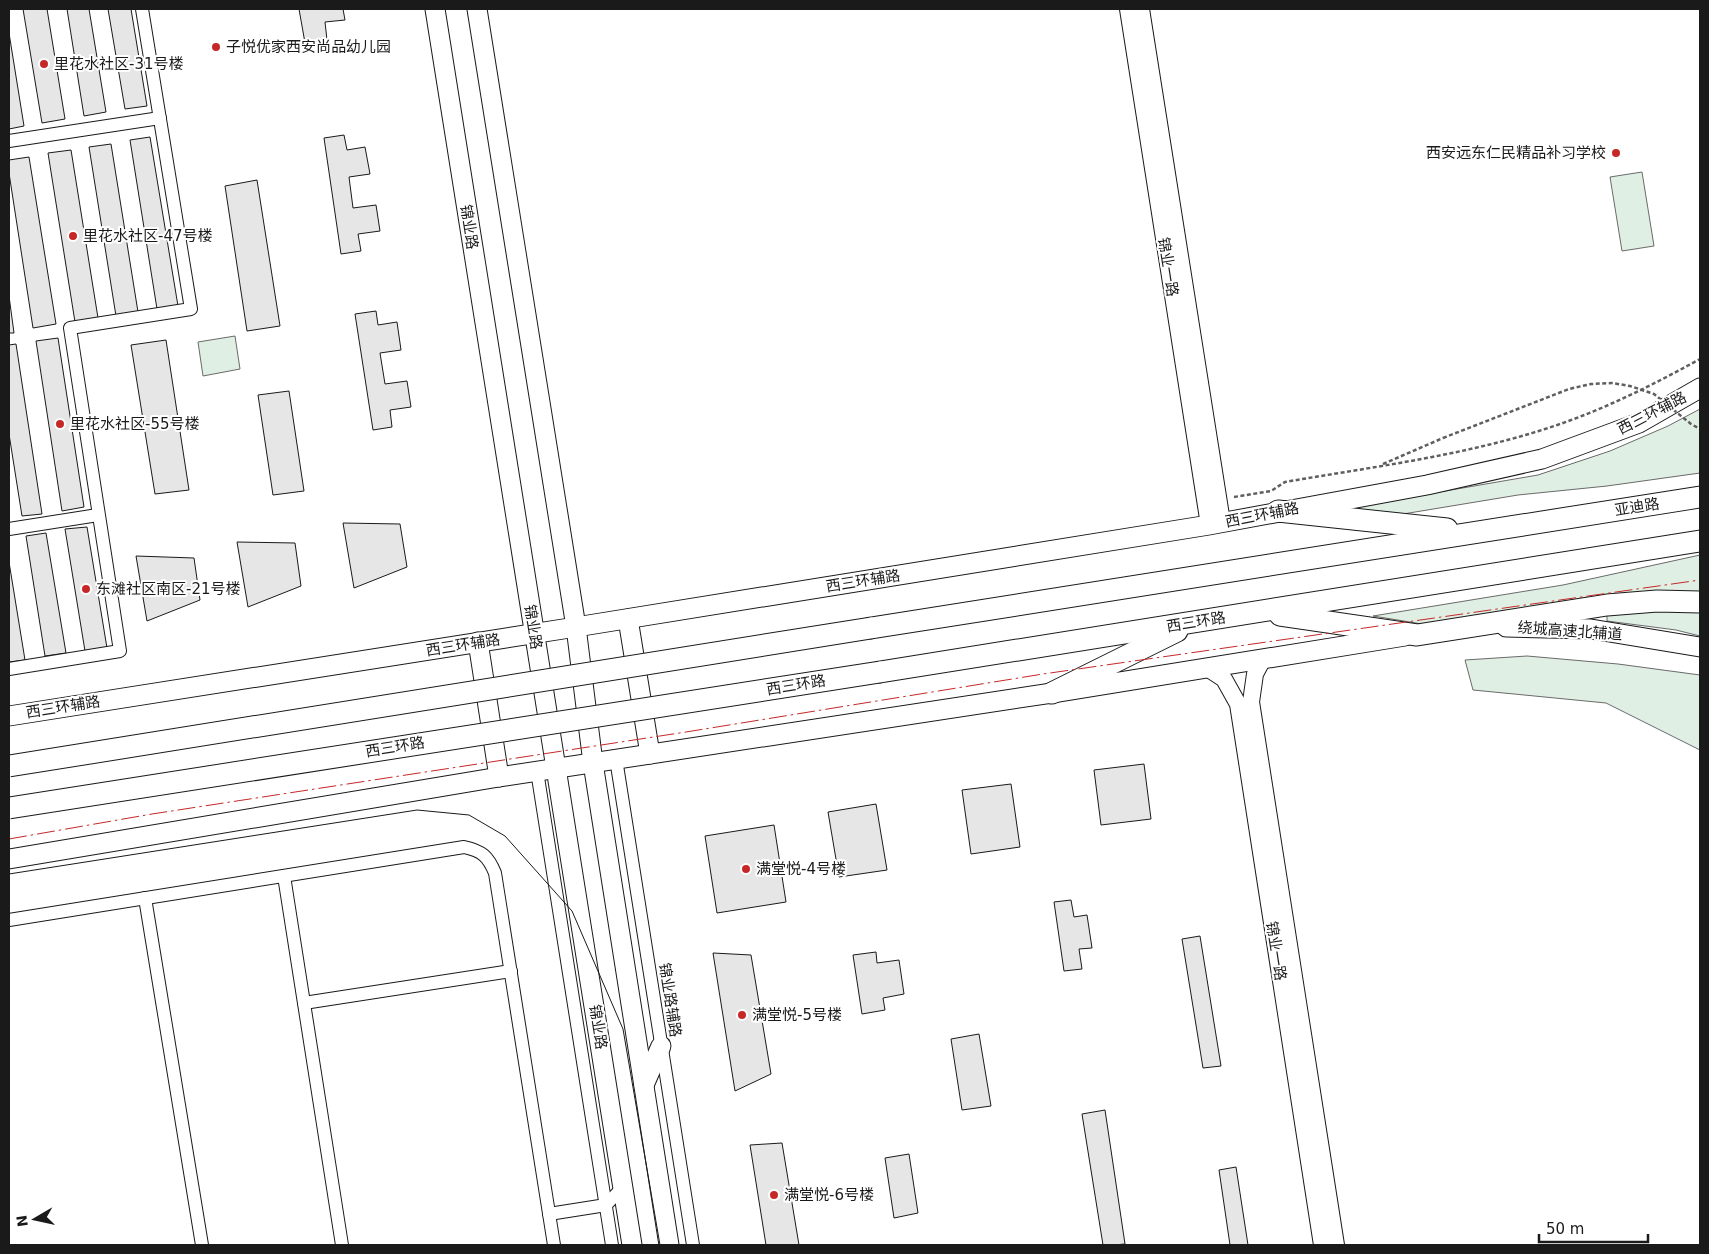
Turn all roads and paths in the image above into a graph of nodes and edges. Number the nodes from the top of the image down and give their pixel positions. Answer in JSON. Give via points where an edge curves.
{"nodes":[{"id":1,"x":142,"y":9,"type":"edge"},
{"id":2,"x":435,"y":9,"type":"edge"},
{"id":3,"x":477,"y":9,"type":"edge"},
{"id":4,"x":1128,"y":9,"type":"edge"},
{"id":5,"x":1141,"y":9,"type":"edge"},
{"id":6,"x":160,"y":118,"type":"junction"},
{"id":7,"x":9,"y":141,"type":"edge"},
{"id":8,"x":1700,"y":359,"type":"edge"},
{"id":9,"x":1700,"y":388,"type":"edge"},
{"id":10,"x":1700,"y":398,"type":"edge"},
{"id":11,"x":1639,"y":423,"type":"junction"},
{"id":12,"x":1700,"y":429,"type":"edge"},
{"id":13,"x":1379,"y":466,"type":"junction"},
{"id":14,"x":1700,"y":497,"type":"edge"},
{"id":15,"x":1219,"y":500,"type":"junction"},
{"id":16,"x":1278,"y":511,"type":"junction"},
{"id":17,"x":98,"y":515,"type":"junction"},
{"id":18,"x":1216,"y":524,"type":"junction"},
{"id":19,"x":9,"y":529,"type":"edge"},
{"id":20,"x":1475,"y":532,"type":"junction"},
{"id":21,"x":1700,"y":541,"type":"edge"},
{"id":22,"x":1700,"y":602,"type":"edge"},
{"id":23,"x":1260,"y":612,"type":"junction"},
{"id":24,"x":628,"y":619,"type":"junction"},
{"id":25,"x":1197,"y":622,"type":"junction"},
{"id":26,"x":1469,"y":626,"type":"junction"},
{"id":27,"x":576,"y":627,"type":"junction"},
{"id":28,"x":534,"y":634,"type":"junction"},
{"id":29,"x":1417,"y":634,"type":"junction"},
{"id":30,"x":478,"y":642,"type":"junction"},
{"id":31,"x":1700,"y":647,"type":"edge"},
{"id":32,"x":1263,"y":659,"type":"junction"},
{"id":33,"x":1207,"y":668,"type":"junction"},
{"id":34,"x":9,"y":669,"type":"edge"},
{"id":35,"x":1052,"y":693,"type":"junction"},
{"id":36,"x":9,"y":716,"type":"edge"},
{"id":37,"x":650,"y":754,"type":"junction"},
{"id":38,"x":616,"y":759,"type":"junction"},
{"id":39,"x":593,"y":763,"type":"junction"},
{"id":40,"x":9,"y":766,"type":"edge"},
{"id":41,"x":556,"y":768,"type":"junction"},
{"id":42,"x":537,"y":772,"type":"junction"},
{"id":43,"x":499,"y":778,"type":"junction"},
{"id":44,"x":9,"y":808,"type":"edge"},
{"id":45,"x":9,"y":859,"type":"edge"},
{"id":46,"x":284,"y":876,"type":"junction"},
{"id":47,"x":145,"y":898,"type":"junction"},
{"id":48,"x":9,"y":920,"type":"edge"},
{"id":49,"x":511,"y":971,"type":"junction"},
{"id":50,"x":304,"y":1003,"type":"junction"},
{"id":51,"x":661,"y":1046,"type":"junction"},
{"id":52,"x":644,"y":1085,"type":"junction"},
{"id":53,"x":623,"y":1187,"type":"junction"},
{"id":54,"x":606,"y":1205,"type":"junction"},
{"id":55,"x":549,"y":1214,"type":"junction"},
{"id":56,"x":202,"y":1245,"type":"edge"},
{"id":57,"x":342,"y":1245,"type":"edge"},
{"id":58,"x":554,"y":1245,"type":"edge"},
{"id":59,"x":612,"y":1245,"type":"edge"},
{"id":60,"x":632,"y":1245,"type":"edge"},
{"id":61,"x":669,"y":1245,"type":"edge"},
{"id":62,"x":692,"y":1245,"type":"edge"},
{"id":63,"x":1322,"y":1245,"type":"edge"},
{"id":64,"x":1336,"y":1245,"type":"edge"}],
"edges":[{"from":1,"to":6,"type":"street"},
{"from":2,"to":28,"type":"main road","name":"锦业路"},
{"from":3,"to":27,"type":"main road"},
{"from":4,"to":18,"type":"street","name":"锦业一路"},
{"from":5,"to":15,"type":"street","name":"锦业一路"},
{"from":6,"to":7,"type":"street"},
{"from":6,"to":17,"type":"street","via":[[191,309],[70,328]]},
{"from":8,"to":13,"type":"path","via":[[1665,379],[1546,429],[1469,450]]},
{"from":9,"to":11,"type":"main road","name":"西三环辅路"},
{"from":10,"to":11,"type":"main road"},
{"from":11,"to":16,"type":"main road","name":"西三环辅路","via":[[1542,459],[1427,485]]},
{"from":12,"to":13,"type":"path","bridge":true,"via":[[1654,394],[1612,383],[1591,384],[1569,389]]},
{"from":13,"to":15,"type":"path","via":[[1285,482],[1270,491]]},
{"from":14,"to":20,"type":"highway","name":"亚迪路"},
{"from":15,"to":18,"type":"street","name":"锦业一路"},
{"from":16,"to":18,"type":"main road","name":"西三环辅路"},
{"from":16,"to":20,"type":"highway"},
{"from":17,"to":19,"type":"street"},
{"from":17,"to":34,"type":"street","via":[[120,652]]},
{"from":18,"to":24,"type":"main road","name":"西三环辅路"},
{"from":20,"to":40,"type":"highway","bridge":true},
{"from":21,"to":23,"type":"highway","name":"西三环路"},
{"from":22,"to":26,"type":"highway","via":[[1607,605]]},
{"from":23,"to":25,"type":"highway","name":"西三环路"},
{"from":23,"to":29,"type":"highway"},
{"from":24,"to":27,"type":"main road","name":"西三环辅路"},
{"from":24,"to":37,"type":"main road"},
{"from":25,"to":35,"type":"highway"},
{"from":25,"to":44,"type":"highway","name":"西三环路","bridge":true},
{"from":26,"to":29,"type":"highway"},
{"from":26,"to":31,"type":"main road","name":"绕城高速北辅道","via":[[1591,629]]},
{"from":27,"to":28,"type":"main road","name":"西三环辅路"},
{"from":27,"to":39,"type":"main road"},
{"from":28,"to":30,"type":"main road","name":"西三环辅路"},
{"from":28,"to":41,"type":"main road","name":"锦业路"},
{"from":29,"to":32,"type":"main road"},
{"from":30,"to":36,"type":"main road","name":"西三环辅路"},
{"from":30,"to":43,"type":"main road"},
{"from":32,"to":33,"type":"main road"},
{"from":32,"to":64,"type":"street","name":"锦业一路","via":[[1255,674],[1251,702]]},
{"from":33,"to":35,"type":"main road"},
{"from":33,"to":63,"type":"street","name":"锦业一路","via":[[1224,679],[1238,704]]},
{"from":35,"to":37,"type":"main road"},
{"from":37,"to":38,"type":"main road"},
{"from":38,"to":39,"type":"main road"},
{"from":38,"to":51,"type":"street","name":"锦业路辅路"},
{"from":39,"to":41,"type":"main road"},
{"from":39,"to":52,"type":"main road"},
{"from":41,"to":42,"type":"main road"},
{"from":41,"to":53,"type":"main road","name":"锦业路"},
{"from":42,"to":43,"type":"main road"},
{"from":42,"to":54,"type":"street"},
{"from":43,"to":45,"type":"main road"},
{"from":46,"to":47,"type":"street"},
{"from":46,"to":49,"type":"street","via":[[464,847],[476,850],[490,859],[495,873]]},
{"from":46,"to":50,"type":"street"},
{"from":47,"to":48,"type":"street"},
{"from":47,"to":56,"type":"street"},
{"from":49,"to":50,"type":"street"},
{"from":49,"to":55,"type":"street"},
{"from":50,"to":57,"type":"street"},
{"from":51,"to":52,"type":"main road"},
{"from":51,"to":62,"type":"street","name":"锦业路辅路"},
{"from":52,"to":61,"type":"main road"},
{"from":53,"to":54,"type":"street"},
{"from":53,"to":60,"type":"main road","name":"锦业路"},
{"from":54,"to":55,"type":"street"},
{"from":54,"to":59,"type":"street"},
{"from":55,"to":58,"type":"street"}]}
